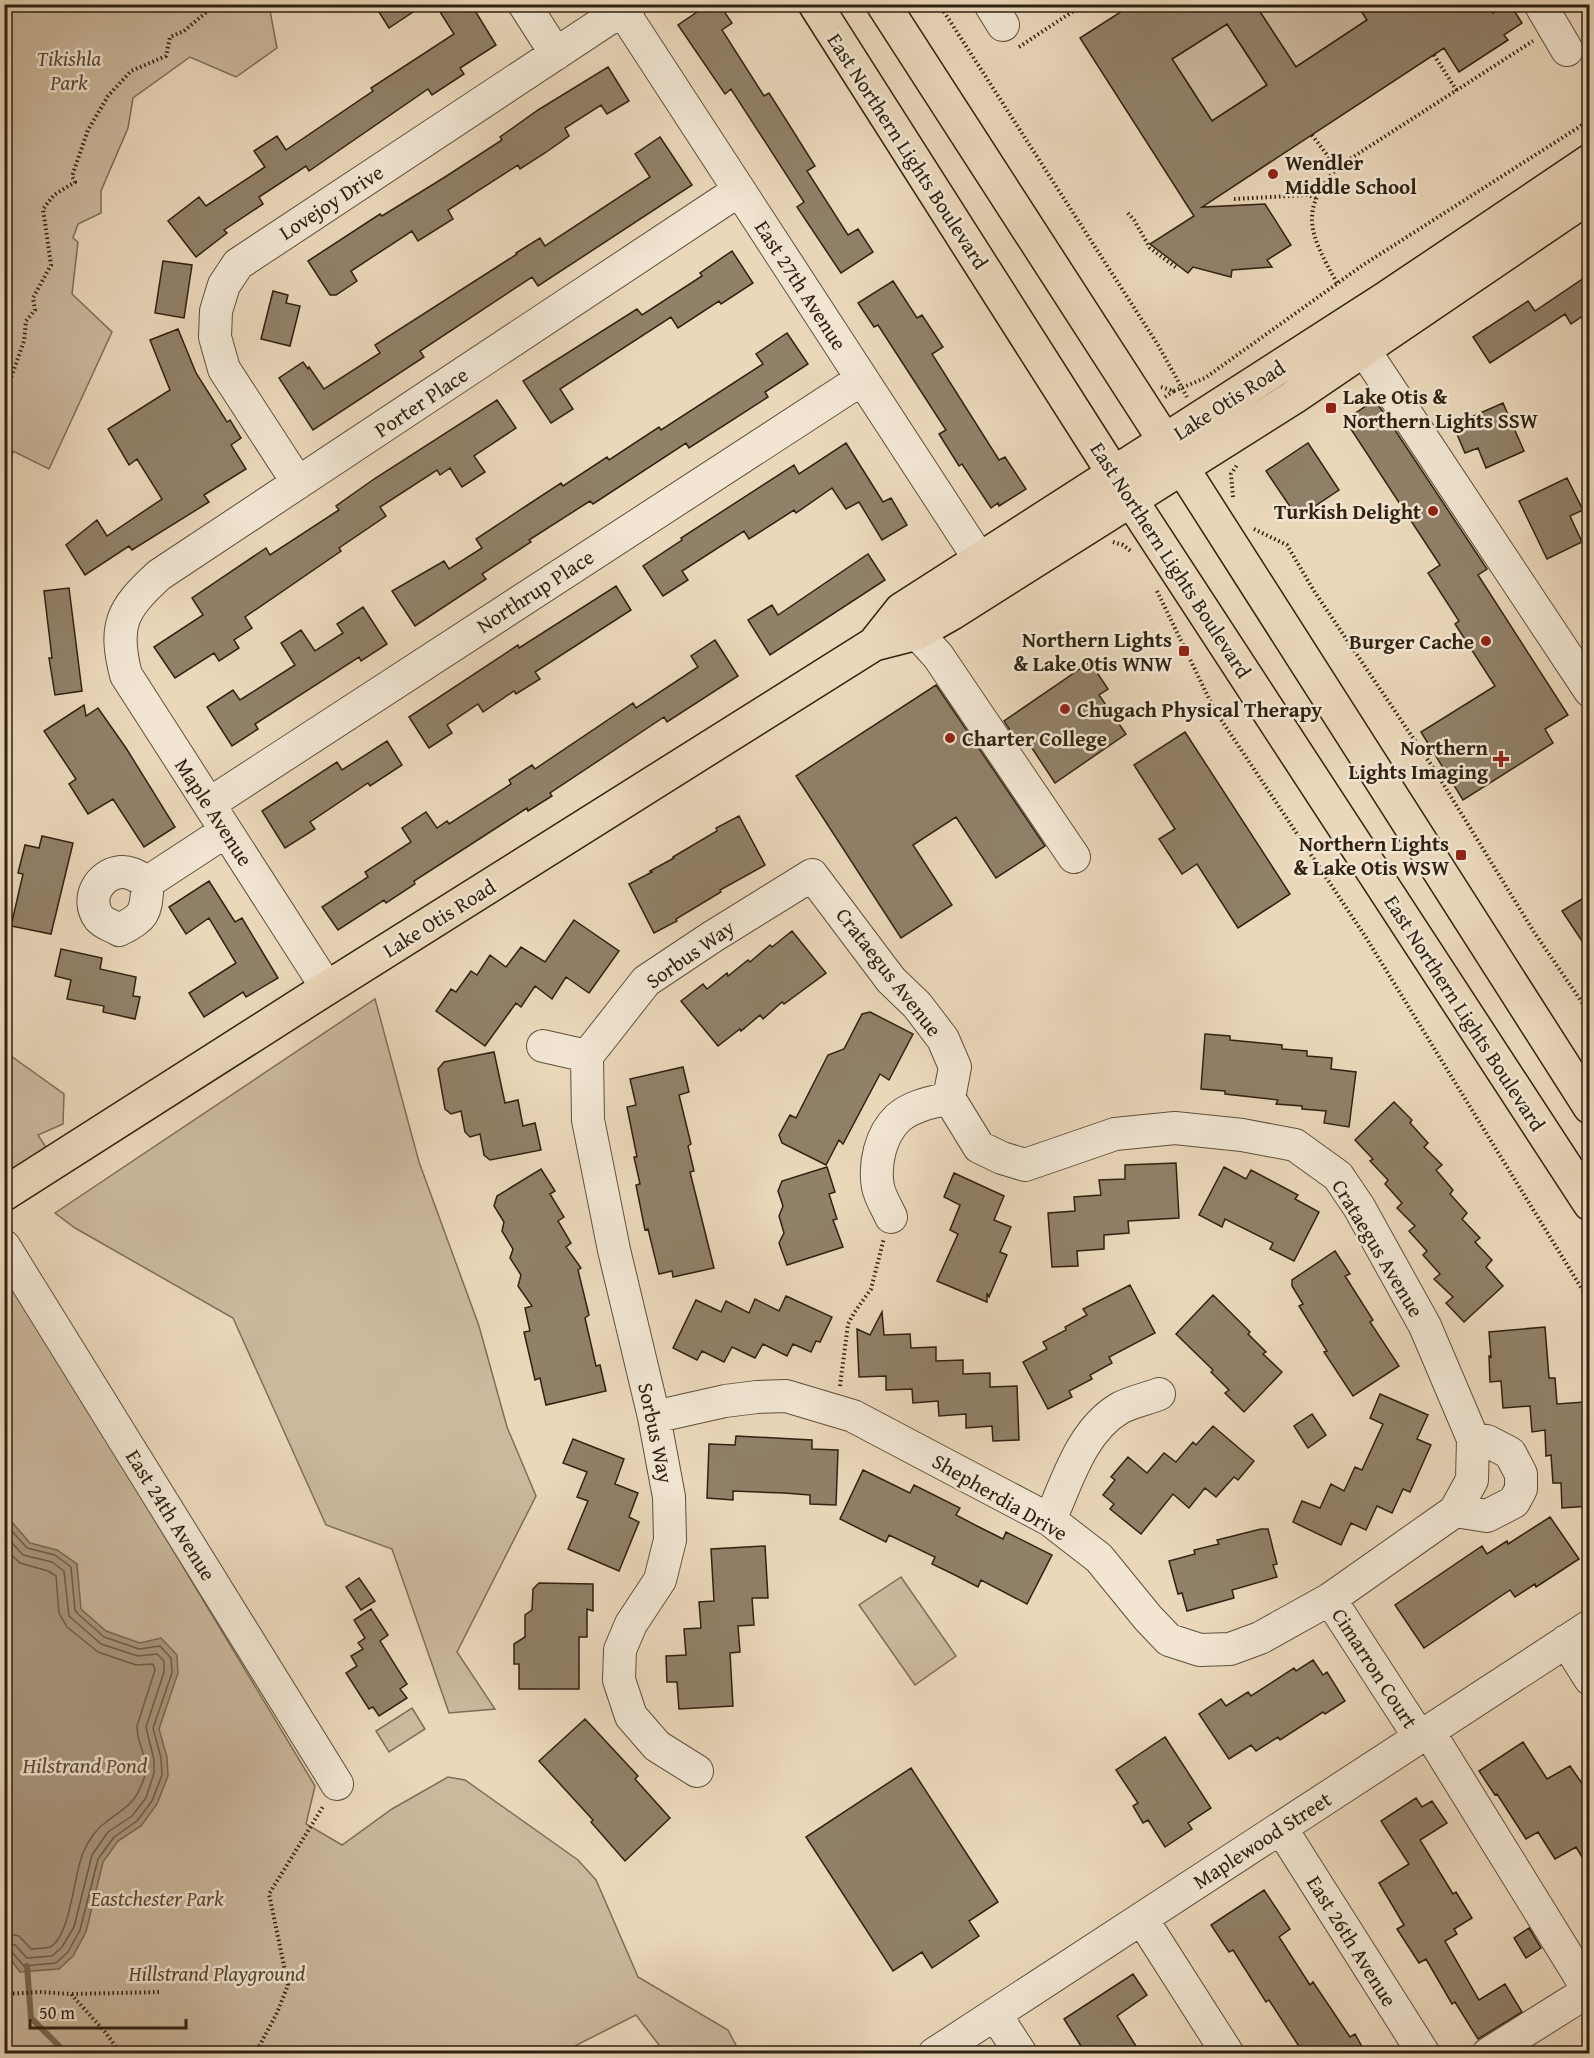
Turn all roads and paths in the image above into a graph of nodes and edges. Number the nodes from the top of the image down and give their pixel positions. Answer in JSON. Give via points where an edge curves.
{"nodes":[{"id":1,"x":216,"y":4,"type":"edge"},
{"id":2,"x":524,"y":4,"type":"edge"},
{"id":3,"x":815,"y":4,"type":"edge"},
{"id":4,"x":883,"y":4,"type":"edge"},
{"id":5,"x":939,"y":4,"type":"edge"},
{"id":6,"x":1084,"y":4,"type":"edge"},
{"id":7,"x":1540,"y":4,"type":"edge"},
{"id":8,"x":626,"y":7,"type":"edge"},
{"id":9,"x":1004,"y":26,"type":"edge"},
{"id":10,"x":1535,"y":39,"type":"dead end"},
{"id":11,"x":1567,"y":50,"type":"dead end"},
{"id":12,"x":556,"y":54,"type":"junction"},
{"id":13,"x":1434,"y":55,"type":"dead end"},
{"id":14,"x":1457,"y":91,"type":"junction"},
{"id":15,"x":1590,"y":120,"type":"edge"},
{"id":16,"x":1312,"y":135,"type":"dead end"},
{"id":17,"x":1590,"y":160,"type":"edge"},
{"id":18,"x":1337,"y":168,"type":"junction"},
{"id":19,"x":738,"y":191,"type":"junction"},
{"id":20,"x":1590,"y":196,"type":"edge"},
{"id":21,"x":1316,"y":198,"type":"junction"},
{"id":22,"x":1234,"y":199,"type":"dead end"},
{"id":23,"x":1128,"y":213,"type":"dead end"},
{"id":24,"x":1178,"y":269,"type":"dead end"},
{"id":25,"x":1337,"y":283,"type":"junction"},
{"id":26,"x":1364,"y":350,"type":"junction"},
{"id":27,"x":862,"y":379,"type":"junction"},
{"id":28,"x":1157,"y":386,"type":"dead end"},
{"id":29,"x":4,"y":388,"type":"edge"},
{"id":30,"x":1182,"y":388,"type":"junction"},
{"id":31,"x":1165,"y":441,"type":"junction"},
{"id":32,"x":1238,"y":463,"type":"dead end"},
{"id":33,"x":1182,"y":469,"type":"junction"},
{"id":34,"x":298,"y":483,"type":"junction"},
{"id":35,"x":1123,"y":487,"type":"junction"},
{"id":36,"x":1238,"y":505,"type":"dead end"},
{"id":37,"x":1250,"y":522,"type":"dead end"},
{"id":38,"x":1112,"y":542,"type":"dead end"},
{"id":39,"x":1138,"y":559,"type":"dead end"},
{"id":40,"x":980,"y":560,"type":"junction"},
{"id":41,"x":1153,"y":583,"type":"dead end"},
{"id":42,"x":120,"y":628,"type":"joint"},
{"id":43,"x":917,"y":633,"type":"junction"},
{"id":44,"x":874,"y":644,"type":"junction"},
{"id":45,"x":1590,"y":691,"type":"edge"},
{"id":46,"x":209,"y":804,"type":"junction"},
{"id":47,"x":226,"y":831,"type":"junction"},
{"id":48,"x":1074,"y":857,"type":"dead end"},
{"id":49,"x":812,"y":875,"type":"joint"},
{"id":50,"x":148,"y":882,"type":"dead end"},
{"id":51,"x":327,"y":988,"type":"junction"},
{"id":52,"x":1590,"y":1014,"type":"edge"},
{"id":53,"x":543,"y":1046,"type":"dead end"},
{"id":54,"x":588,"y":1056,"type":"junction"},
{"id":55,"x":949,"y":1098,"type":"junction"},
{"id":56,"x":1590,"y":1107,"type":"edge"},
{"id":57,"x":4,"y":1194,"type":"edge"},
{"id":58,"x":1590,"y":1204,"type":"edge"},
{"id":59,"x":891,"y":1217,"type":"joint"},
{"id":60,"x":4,"y":1246,"type":"edge"},
{"id":61,"x":1590,"y":1302,"type":"edge"},
{"id":62,"x":839,"y":1393,"type":"dead end"},
{"id":63,"x":1159,"y":1394,"type":"dead end"},
{"id":64,"x":654,"y":1417,"type":"junction"},
{"id":65,"x":1473,"y":1439,"type":"junction"},
{"id":66,"x":1455,"y":1511,"type":"junction"},
{"id":67,"x":1050,"y":1520,"type":"junction"},
{"id":68,"x":1330,"y":1599,"type":"junction"},
{"id":69,"x":1578,"y":1634,"type":"edge"},
{"id":70,"x":1590,"y":1679,"type":"edge"},
{"id":71,"x":1425,"y":1735,"type":"junction"},
{"id":72,"x":697,"y":1771,"type":"dead end"},
{"id":73,"x":337,"y":1784,"type":"joint"},
{"id":74,"x":1281,"y":1828,"type":"junction"},
{"id":75,"x":1142,"y":1918,"type":"junction"},
{"id":76,"x":1589,"y":1990,"type":"edge"},
{"id":77,"x":161,"y":1992,"type":"dead end"},
{"id":78,"x":4,"y":1994,"type":"edge"},
{"id":79,"x":71,"y":1994,"type":"junction"},
{"id":80,"x":995,"y":2014,"type":"junction"},
{"id":81,"x":121,"y":2054,"type":"edge"},
{"id":82,"x":255,"y":2054,"type":"edge"},
{"id":83,"x":934,"y":2054,"type":"edge"},
{"id":84,"x":1021,"y":2054,"type":"edge"},
{"id":85,"x":1228,"y":2054,"type":"edge"},
{"id":86,"x":1424,"y":2054,"type":"edge"},
{"id":87,"x":1488,"y":2054,"type":"edge"}],
"edges":[{"from":1,"to":29,"type":"path","via":[[184,31],[170,37],[166,56],[131,71],[108,96],[88,130],[72,176],[75,182],[54,195],[43,209],[51,265],[33,298],[35,310],[26,321],[24,340]]},
{"from":2,"to":12,"type":"street"},
{"from":3,"to":35,"type":"main road","name":"East Northern Lights Boulevard"},
{"from":4,"to":31,"type":"main road"},
{"from":5,"to":30,"type":"path"},
{"from":6,"to":9,"type":"path"},
{"from":7,"to":11,"type":"street"},
{"from":8,"to":12,"type":"street","name":"Lovejoy Drive"},
{"from":8,"to":19,"type":"street","name":"East 27th Avenue"},
{"from":10,"to":14,"type":"path"},
{"from":12,"to":34,"type":"street","name":"Lovejoy Drive","via":[[238,264],[224,285],[216,311],[215,337],[224,369]]},
{"from":13,"to":14,"type":"path"},
{"from":14,"to":18,"type":"path"},
{"from":15,"to":25,"type":"path"},
{"from":16,"to":18,"type":"path"},
{"from":17,"to":31,"type":"main road","name":"Lake Otis Road"},
{"from":18,"to":21,"type":"path"},
{"from":19,"to":27,"type":"street","name":"East 27th Avenue"},
{"from":19,"to":34,"type":"street","name":"Porter Place"},
{"from":20,"to":26,"type":"main road","name":"Lake Otis Road"},
{"from":21,"to":22,"type":"path","via":[[1308,195]]},
{"from":21,"to":25,"type":"path","via":[[1312,207],[1313,233]]},
{"from":23,"to":24,"type":"path","via":[[1150,248]]},
{"from":25,"to":30,"type":"path","via":[[1205,378]]},
{"from":26,"to":33,"type":"main road","name":"Lake Otis Road"},
{"from":26,"to":45,"type":"street"},
{"from":27,"to":40,"type":"street","name":"East 27th Avenue"},
{"from":27,"to":46,"type":"street","name":"Northrup Place"},
{"from":28,"to":30,"type":"path","via":[[1174,391]]},
{"from":31,"to":33,"type":"main road"},
{"from":31,"to":35,"type":"main road","name":"Lake Otis Road"},
{"from":32,"to":36,"type":"path","via":[[1231,474],[1233,497]]},
{"from":33,"to":35,"type":"main road","name":"Lake Otis Road"},
{"from":33,"to":56,"type":"main road"},
{"from":34,"to":42,"type":"street","name":"Porter Place","via":[[159,575],[136,596]]},
{"from":35,"to":40,"type":"main road","name":"Lake Otis Road"},
{"from":35,"to":43,"type":"main road","name":"Lake Otis Road","via":[[952,613]]},
{"from":35,"to":58,"type":"main road","name":"East Northern Lights Boulevard"},
{"from":37,"to":52,"type":"path","via":[[1255,531],[1287,544]]},
{"from":38,"to":39,"type":"path","via":[[1123,545]]},
{"from":40,"to":44,"type":"main road","name":"Lake Otis Road","via":[[901,610]]},
{"from":41,"to":61,"type":"path","via":[[1214,709],[1365,936]]},
{"from":42,"to":46,"type":"street","name":"Maple Avenue","via":[[126,675]]},
{"from":43,"to":44,"type":"main road","name":"Lake Otis Road"},
{"from":43,"to":48,"type":"street","via":[[938,656]]},
{"from":44,"to":51,"type":"main road","name":"Lake Otis Road"},
{"from":46,"to":47,"type":"street","name":"Maple Avenue"},
{"from":47,"to":50,"type":"street"},
{"from":47,"to":51,"type":"street","name":"Maple Avenue"},
{"from":49,"to":54,"type":"street","name":"Sorbus Way","via":[[646,981]]},
{"from":49,"to":55,"type":"street","name":"Crataegus Avenue","via":[[891,980],[943,1039],[955,1067]]},
{"from":51,"to":57,"type":"main road","name":"Lake Otis Road"},
{"from":53,"to":54,"type":"street"},
{"from":54,"to":64,"type":"street","name":"Sorbus Way","via":[[588,1120],[614,1251]]},
{"from":55,"to":59,"type":"street","via":[[898,1118],[885,1138],[876,1164],[878,1189]]},
{"from":55,"to":65,"type":"street","name":"Crataegus Avenue","via":[[979,1147],[1025,1165],[1115,1134],[1175,1128],[1295,1145],[1338,1176],[1359,1207],[1425,1326]]},
{"from":59,"to":62,"type":"path","via":[[871,1289],[849,1324]]},
{"from":60,"to":73,"type":"street","name":"East 24th Avenue"},
{"from":63,"to":67,"type":"street","via":[[1119,1408],[1098,1427],[1082,1448]]},
{"from":64,"to":67,"type":"street","name":"Shepherdia Drive","via":[[725,1401],[786,1396],[853,1416]]},
{"from":64,"to":72,"type":"street","name":"Sorbus Way","via":[[669,1497],[670,1540],[660,1580],[631,1624],[620,1650],[619,1680],[630,1716],[657,1746]]},
{"from":65,"to":66,"type":"street","via":[[1472,1480]]},
{"from":65,"to":66,"type":"street","via":[[1487,1441],[1509,1453],[1521,1474],[1521,1489],[1514,1502],[1486,1516]]},
{"from":66,"to":68,"type":"street","name":"Shepherdia Drive"},
{"from":67,"to":68,"type":"street","name":"Shepherdia Drive","via":[[1099,1558],[1169,1640],[1200,1650],[1230,1649],[1260,1638]]},
{"from":68,"to":71,"type":"street","name":"Cimarron Court"},
{"from":69,"to":70,"type":"street"},
{"from":69,"to":71,"type":"street","name":"Maplewood Street"},
{"from":71,"to":74,"type":"street","name":"Maplewood Street"},
{"from":71,"to":76,"type":"street","name":"Cimarron Court"},
{"from":73,"to":82,"type":"path","via":[[269,1894],[288,1985]]},
{"from":74,"to":75,"type":"street","name":"Maplewood Street"},
{"from":74,"to":86,"type":"street","name":"East 26th Avenue"},
{"from":75,"to":80,"type":"street","name":"Maplewood Street"},
{"from":75,"to":85,"type":"street"},
{"from":76,"to":87,"type":"street"},
{"from":77,"to":79,"type":"path"},
{"from":78,"to":79,"type":"path"},
{"from":79,"to":81,"type":"path"},
{"from":80,"to":83,"type":"street","name":"Maplewood Street"},
{"from":80,"to":84,"type":"street"}]}
